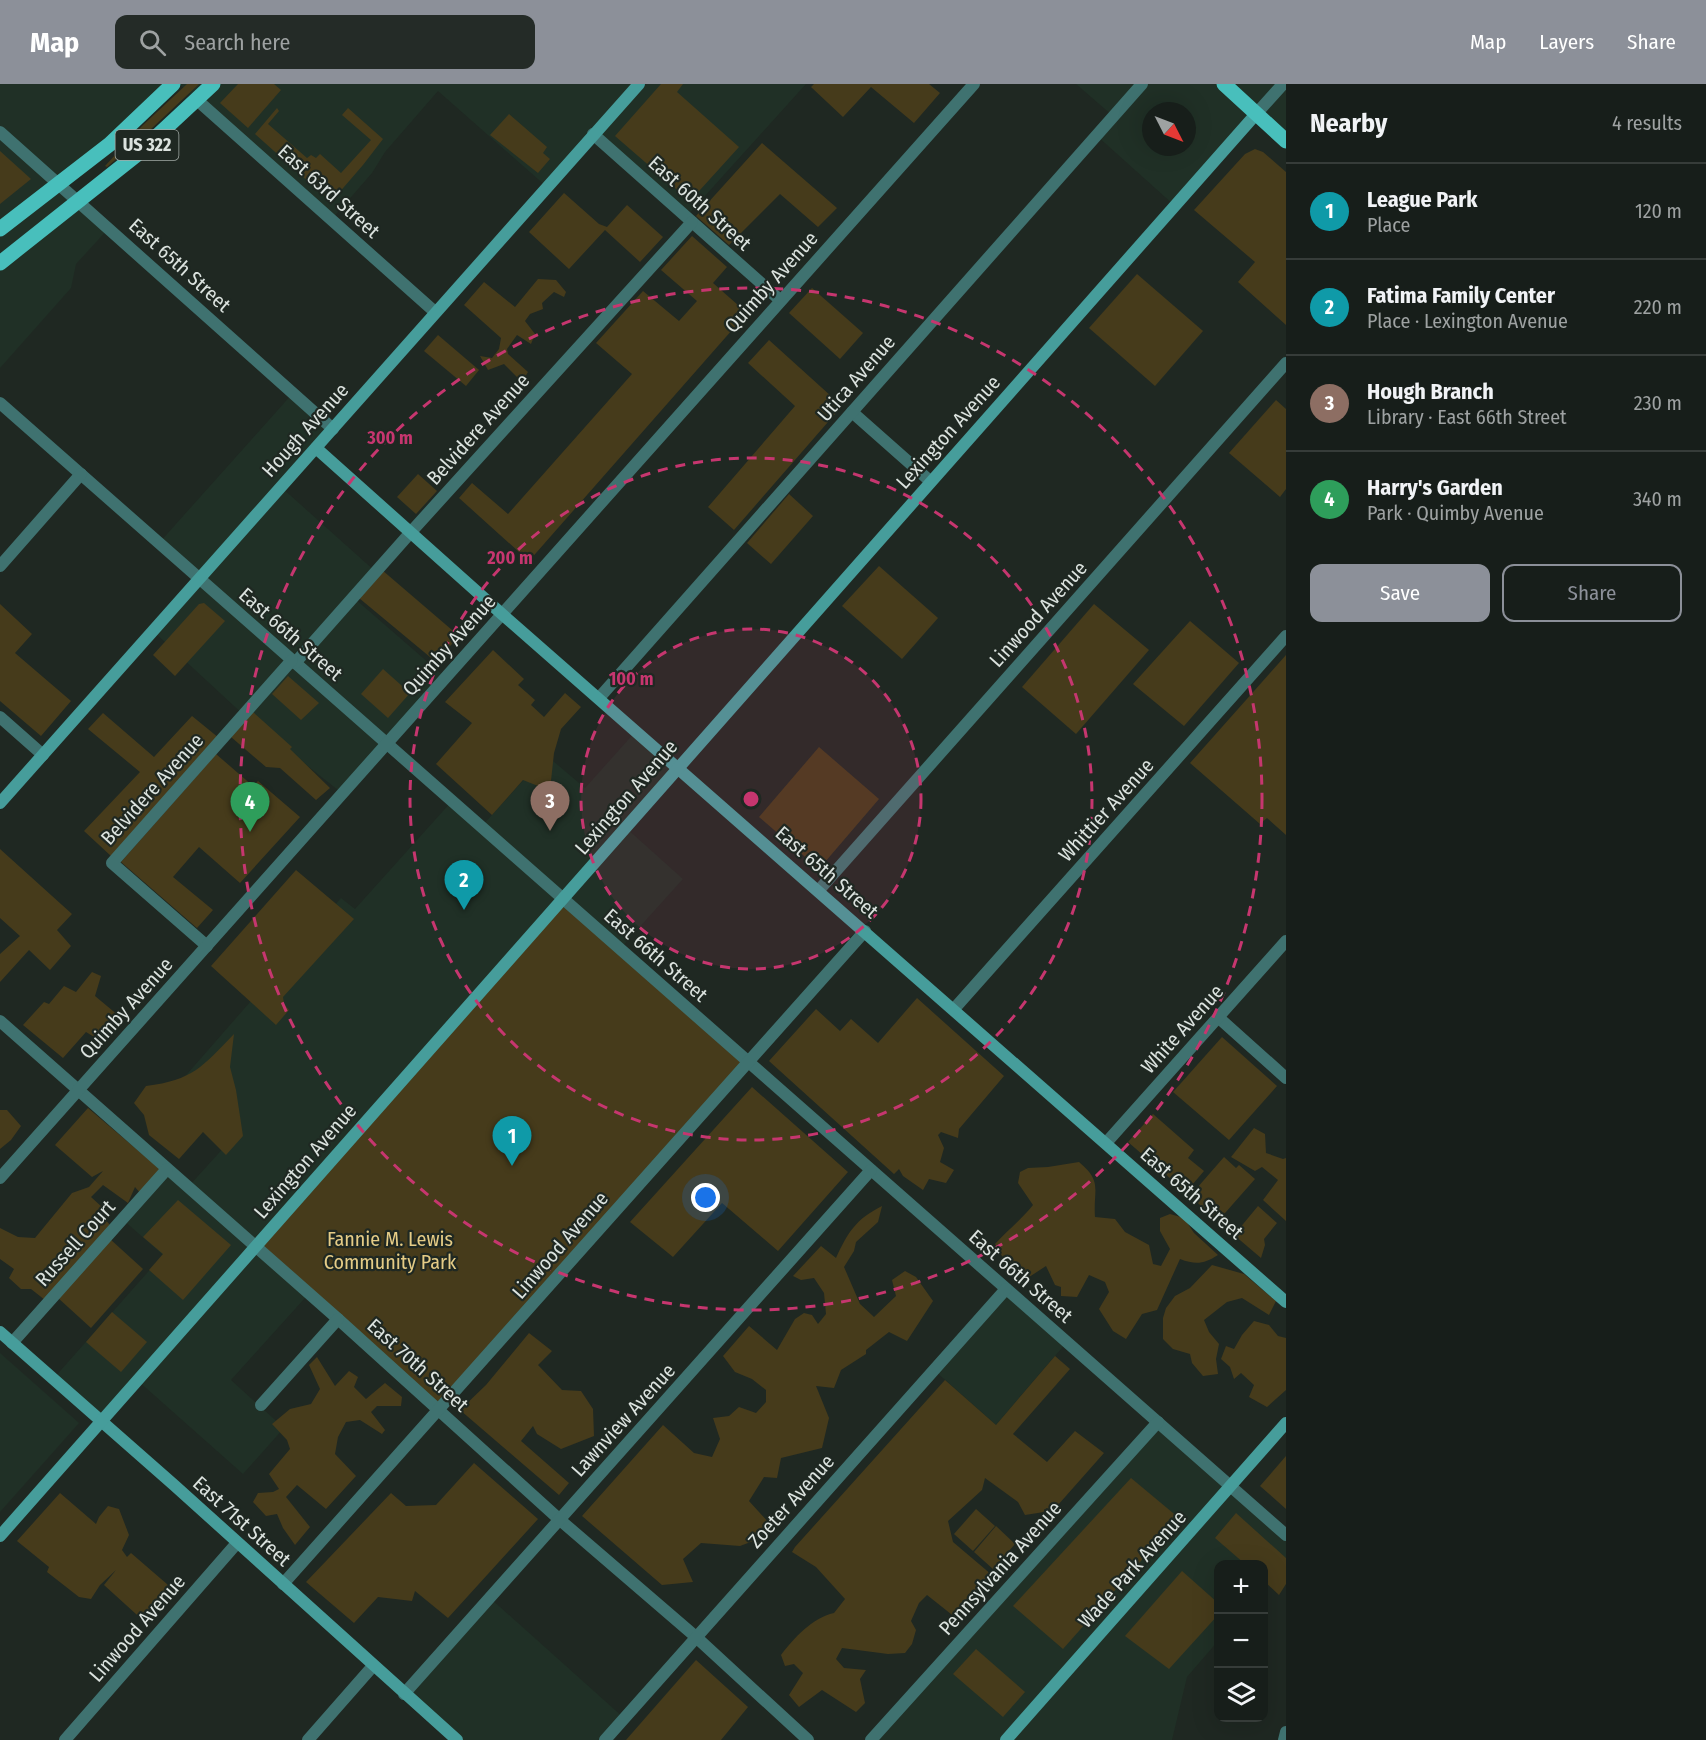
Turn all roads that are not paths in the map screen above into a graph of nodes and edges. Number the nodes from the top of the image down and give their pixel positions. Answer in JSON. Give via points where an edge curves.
{"nodes":[{"id":1,"x":173,"y":84,"type":"edge"},
{"id":2,"x":213,"y":84,"type":"edge"},
{"id":3,"x":639,"y":84,"type":"edge"},
{"id":4,"x":974,"y":84,"type":"edge"},
{"id":5,"x":1142,"y":84,"type":"edge"},
{"id":6,"x":1224,"y":84,"type":"edge"},
{"id":7,"x":1283,"y":84,"type":"edge"},
{"id":8,"x":197,"y":100,"type":"junction"},
{"id":9,"x":1256,"y":114,"type":"junction"},
{"id":10,"x":0,"y":132,"type":"edge"},
{"id":11,"x":593,"y":134,"type":"junction"},
{"id":12,"x":1286,"y":141,"type":"edge"},
{"id":13,"x":57,"y":184,"type":"junction"},
{"id":14,"x":78,"y":201,"type":"junction"},
{"id":15,"x":692,"y":222,"type":"junction"},
{"id":16,"x":0,"y":229,"type":"edge"},
{"id":17,"x":0,"y":263,"type":"edge"},
{"id":18,"x":780,"y":300,"type":"junction"},
{"id":19,"x":435,"y":312,"type":"junction"},
{"id":20,"x":1286,"y":363,"type":"edge"},
{"id":21,"x":0,"y":403,"type":"edge"},
{"id":22,"x":852,"y":412,"type":"junction"},
{"id":23,"x":333,"y":429,"type":"junction"},
{"id":24,"x":316,"y":448,"type":"junction"},
{"id":25,"x":81,"y":474,"type":"junction"},
{"id":26,"x":930,"y":481,"type":"junction"},
{"id":27,"x":411,"y":532,"type":"junction"},
{"id":28,"x":0,"y":566,"type":"edge"},
{"id":29,"x":200,"y":580,"type":"junction"},
{"id":30,"x":503,"y":615,"type":"junction"},
{"id":31,"x":1286,"y":636,"type":"edge"},
{"id":32,"x":294,"y":662,"type":"junction"},
{"id":33,"x":599,"y":698,"type":"junction"},
{"id":34,"x":0,"y":717,"type":"edge"},
{"id":35,"x":387,"y":744,"type":"junction"},
{"id":36,"x":43,"y":755,"type":"junction"},
{"id":37,"x":679,"y":767,"type":"junction"},
{"id":38,"x":0,"y":802,"type":"edge"},
{"id":39,"x":819,"y":890,"type":"junction"},
{"id":40,"x":563,"y":899,"type":"junction"},
{"id":41,"x":865,"y":931,"type":"junction"},
{"id":42,"x":1286,"y":941,"type":"edge"},
{"id":43,"x":207,"y":946,"type":"junction"},
{"id":44,"x":954,"y":1009,"type":"junction"},
{"id":45,"x":1219,"y":1017,"type":"junction"},
{"id":46,"x":0,"y":1021,"type":"edge"},
{"id":47,"x":748,"y":1062,"type":"junction"},
{"id":48,"x":1286,"y":1078,"type":"edge"},
{"id":49,"x":79,"y":1090,"type":"junction"},
{"id":50,"x":1106,"y":1143,"type":"junction"},
{"id":51,"x":167,"y":1169,"type":"junction"},
{"id":52,"x":871,"y":1170,"type":"junction"},
{"id":53,"x":0,"y":1178,"type":"edge"},
{"id":54,"x":255,"y":1247,"type":"junction"},
{"id":55,"x":1006,"y":1289,"type":"junction"},
{"id":56,"x":1286,"y":1302,"type":"edge"},
{"id":57,"x":338,"y":1319,"type":"junction"},
{"id":58,"x":0,"y":1332,"type":"edge"},
{"id":59,"x":12,"y":1343,"type":"junction"},
{"id":60,"x":261,"y":1405,"type":"dead end"},
{"id":61,"x":438,"y":1411,"type":"junction"},
{"id":62,"x":101,"y":1421,"type":"junction"},
{"id":63,"x":1158,"y":1422,"type":"junction"},
{"id":64,"x":1286,"y":1423,"type":"edge"},
{"id":65,"x":1231,"y":1486,"type":"junction"},
{"id":66,"x":560,"y":1521,"type":"junction"},
{"id":67,"x":1286,"y":1535,"type":"edge"},
{"id":68,"x":0,"y":1536,"type":"edge"},
{"id":69,"x":237,"y":1542,"type":"junction"},
{"id":70,"x":283,"y":1584,"type":"junction"},
{"id":71,"x":696,"y":1637,"type":"junction"},
{"id":72,"x":373,"y":1666,"type":"junction"},
{"id":73,"x":404,"y":1694,"type":"junction"},
{"id":74,"x":1286,"y":1732,"type":"edge"},
{"id":75,"x":65,"y":1740,"type":"edge"},
{"id":76,"x":308,"y":1740,"type":"edge"},
{"id":77,"x":457,"y":1740,"type":"edge"},
{"id":78,"x":605,"y":1740,"type":"edge"},
{"id":79,"x":808,"y":1740,"type":"edge"},
{"id":80,"x":871,"y":1740,"type":"edge"},
{"id":81,"x":1006,"y":1740,"type":"edge"},
{"id":82,"x":1284,"y":1740,"type":"edge"}],
"edges":[{"from":1,"to":13,"type":"main road","number":"US 322","via":[[110,144]]},
{"from":2,"to":8,"type":"main road","number":"US 322"},
{"from":3,"to":11,"type":"street","name":"Hough Avenue"},
{"from":4,"to":18,"type":"street","name":"Quimby Avenue"},
{"from":5,"to":22,"type":"street","name":"Utica Avenue"},
{"from":6,"to":9,"type":"main road"},
{"from":7,"to":9,"type":"street","name":"Lexington Avenue"},
{"from":8,"to":14,"type":"main road","number":"US 322"},
{"from":8,"to":19,"type":"street","name":"East 63rd Street"},
{"from":9,"to":12,"type":"main road"},
{"from":9,"to":26,"type":"street","name":"Lexington Avenue"},
{"from":10,"to":13,"type":"street","name":"East 65th Street"},
{"from":11,"to":15,"type":"street","name":"East 60th Street"},
{"from":11,"to":19,"type":"street","name":"Hough Avenue"},
{"from":13,"to":14,"type":"street","name":"East 65th Street"},
{"from":13,"to":16,"type":"main road","number":"US 322"},
{"from":14,"to":17,"type":"main road","number":"US 322"},
{"from":14,"to":23,"type":"street","name":"East 65th Street"},
{"from":15,"to":18,"type":"street","name":"East 60th Street"},
{"from":15,"to":27,"type":"street","name":"Belvidere Avenue"},
{"from":18,"to":30,"type":"street","name":"Quimby Avenue"},
{"from":19,"to":23,"type":"street","name":"Hough Avenue"},
{"from":20,"to":39,"type":"street","name":"Linwood Avenue"},
{"from":21,"to":25,"type":"street","name":"East 66th Street"},
{"from":22,"to":26,"type":"street"},
{"from":22,"to":33,"type":"street","name":"Utica Avenue"},
{"from":23,"to":24,"type":"street","name":"Hough Avenue"},
{"from":24,"to":27,"type":"street","name":"East 65th Street"},
{"from":24,"to":29,"type":"street","name":"Hough Avenue"},
{"from":25,"to":28,"type":"street"},
{"from":25,"to":29,"type":"street","name":"East 66th Street"},
{"from":26,"to":37,"type":"street","name":"Lexington Avenue"},
{"from":27,"to":30,"type":"street","name":"East 65th Street"},
{"from":27,"to":32,"type":"street","name":"Belvidere Avenue"},
{"from":29,"to":32,"type":"street","name":"East 66th Street"},
{"from":29,"to":36,"type":"street","name":"Hough Avenue"},
{"from":30,"to":33,"type":"street","name":"East 65th Street"},
{"from":30,"to":35,"type":"street","name":"Quimby Avenue"},
{"from":31,"to":44,"type":"street","name":"Whittier Avenue"},
{"from":32,"to":35,"type":"street","name":"East 66th Street"},
{"from":32,"to":43,"type":"street","name":"Belvidere Avenue","via":[[112,863]]},
{"from":33,"to":37,"type":"street","name":"East 65th Street"},
{"from":34,"to":36,"type":"street"},
{"from":35,"to":40,"type":"street","name":"East 66th Street"},
{"from":35,"to":43,"type":"street","name":"Quimby Avenue"},
{"from":36,"to":38,"type":"street","name":"Hough Avenue"},
{"from":37,"to":39,"type":"street","name":"East 65th Street"},
{"from":37,"to":40,"type":"street","name":"Lexington Avenue"},
{"from":39,"to":41,"type":"street","name":"East 65th Street"},
{"from":40,"to":47,"type":"street","name":"East 66th Street"},
{"from":40,"to":54,"type":"street","name":"Lexington Avenue"},
{"from":41,"to":44,"type":"street","name":"East 65th Street"},
{"from":41,"to":47,"type":"street","name":"Linwood Avenue"},
{"from":42,"to":45,"type":"street","name":"White Avenue"},
{"from":43,"to":49,"type":"street","name":"Quimby Avenue"},
{"from":44,"to":50,"type":"street","name":"East 65th Street"},
{"from":45,"to":48,"type":"street"},
{"from":45,"to":50,"type":"street","name":"White Avenue"},
{"from":46,"to":49,"type":"street","name":"East 70th Street"},
{"from":47,"to":52,"type":"street","name":"East 66th Street"},
{"from":47,"to":61,"type":"street","name":"Linwood Avenue"},
{"from":49,"to":51,"type":"street","name":"East 70th Street"},
{"from":49,"to":53,"type":"street","name":"Quimby Avenue"},
{"from":50,"to":56,"type":"street","name":"East 65th Street"},
{"from":51,"to":54,"type":"street","name":"East 70th Street"},
{"from":51,"to":59,"type":"street","name":"Russell Court"},
{"from":52,"to":55,"type":"street","name":"East 66th Street"},
{"from":52,"to":66,"type":"street","name":"Lawnview Avenue"},
{"from":54,"to":57,"type":"street","name":"East 70th Street"},
{"from":54,"to":62,"type":"street","name":"Lexington Avenue"},
{"from":55,"to":63,"type":"street","name":"East 66th Street"},
{"from":55,"to":71,"type":"street","name":"Zoeter Avenue"},
{"from":57,"to":60,"type":"street"},
{"from":57,"to":61,"type":"street","name":"East 70th Street"},
{"from":58,"to":59,"type":"street","name":"East 71st Street"},
{"from":59,"to":62,"type":"street","name":"East 71st Street"},
{"from":61,"to":66,"type":"street","name":"East 70th Street"},
{"from":61,"to":70,"type":"street","name":"Linwood Avenue"},
{"from":62,"to":68,"type":"street","name":"Lexington Avenue"},
{"from":62,"to":69,"type":"street","name":"East 71st Street"},
{"from":63,"to":65,"type":"street","name":"East 66th Street"},
{"from":63,"to":80,"type":"street","name":"Pennsylvania Avenue"},
{"from":64,"to":65,"type":"street","name":"Wade Park Avenue"},
{"from":65,"to":67,"type":"street","name":"East 66th Street"},
{"from":65,"to":81,"type":"street","name":"Wade Park Avenue"},
{"from":66,"to":71,"type":"street","name":"East 70th Street"},
{"from":66,"to":73,"type":"street","name":"Lawnview Avenue"},
{"from":69,"to":70,"type":"street","name":"East 71st Street"},
{"from":69,"to":75,"type":"street","name":"Linwood Avenue"},
{"from":70,"to":72,"type":"street","name":"East 71st Street"},
{"from":71,"to":78,"type":"street","name":"Zoeter Avenue"},
{"from":71,"to":79,"type":"street","name":"East 70th Street"},
{"from":72,"to":73,"type":"street","name":"East 71st Street"},
{"from":72,"to":76,"type":"street"},
{"from":73,"to":77,"type":"street","name":"East 71st Street"},
{"from":74,"to":82,"type":"street"}]}
